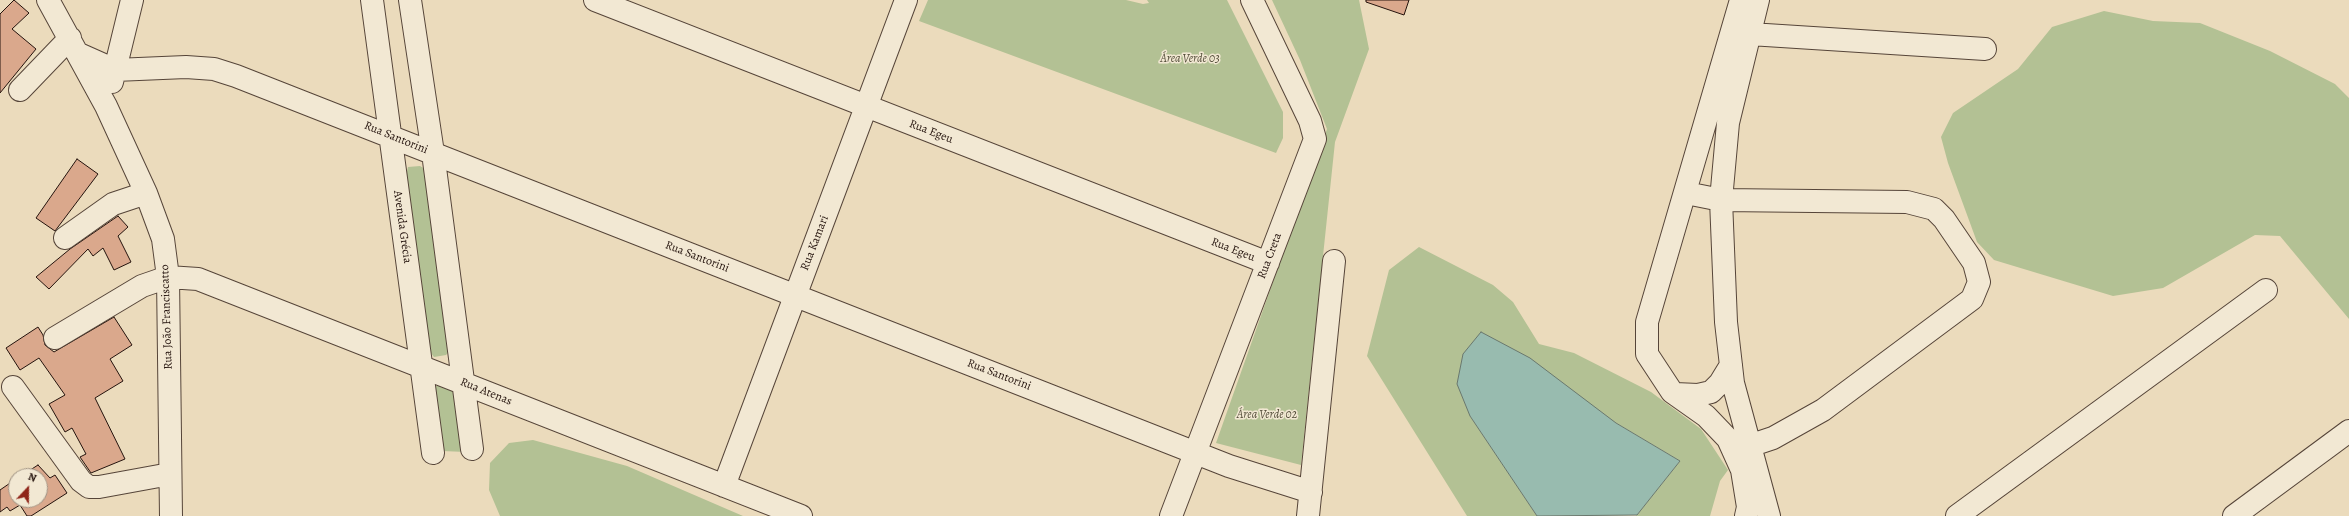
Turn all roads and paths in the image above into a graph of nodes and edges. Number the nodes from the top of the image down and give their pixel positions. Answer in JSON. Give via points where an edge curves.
{"nodes":[{"id":1,"x":48,"y":0,"type":"edge"},
{"id":2,"x":132,"y":0,"type":"edge"},
{"id":3,"x":372,"y":0,"type":"edge"},
{"id":4,"x":410,"y":0,"type":"edge"},
{"id":5,"x":595,"y":0,"type":"edge"},
{"id":6,"x":906,"y":0,"type":"edge"},
{"id":7,"x":1252,"y":0,"type":"edge"},
{"id":8,"x":1741,"y":0,"type":"edge"},
{"id":9,"x":1758,"y":0,"type":"edge"},
{"id":10,"x":1750,"y":34,"type":"junction"},
{"id":11,"x":74,"y":46,"type":"junction"},
{"id":12,"x":1984,"y":48,"type":"dead end"},
{"id":13,"x":115,"y":70,"type":"junction"},
{"id":14,"x":20,"y":90,"type":"dead end"},
{"id":15,"x":106,"y":106,"type":"junction"},
{"id":16,"x":866,"y":106,"type":"junction"},
{"id":17,"x":389,"y":135,"type":"junction"},
{"id":18,"x":433,"y":153,"type":"junction"},
{"id":19,"x":146,"y":193,"type":"junction"},
{"id":20,"x":1686,"y":193,"type":"junction"},
{"id":21,"x":1721,"y":200,"type":"junction"},
{"id":22,"x":64,"y":238,"type":"dead end"},
{"id":23,"x":1334,"y":261,"type":"dead end"},
{"id":24,"x":1268,"y":263,"type":"junction"},
{"id":25,"x":168,"y":277,"type":"junction"},
{"id":26,"x":2266,"y":290,"type":"dead end"},
{"id":27,"x":795,"y":295,"type":"junction"},
{"id":28,"x":55,"y":338,"type":"dead end"},
{"id":29,"x":1731,"y":365,"type":"junction"},
{"id":30,"x":421,"y":367,"type":"junction"},
{"id":31,"x":463,"y":384,"type":"junction"},
{"id":32,"x":13,"y":387,"type":"dead end"},
{"id":33,"x":1675,"y":394,"type":"junction"},
{"id":34,"x":2349,"y":431,"type":"edge"},
{"id":35,"x":1749,"y":446,"type":"junction"},
{"id":36,"x":472,"y":449,"type":"dead end"},
{"id":37,"x":433,"y":453,"type":"dead end"},
{"id":38,"x":1195,"y":453,"type":"junction"},
{"id":39,"x":170,"y":474,"type":"junction"},
{"id":40,"x":724,"y":486,"type":"junction"},
{"id":41,"x":1311,"y":492,"type":"junction"},
{"id":42,"x":171,"y":516,"type":"edge"},
{"id":43,"x":801,"y":516,"type":"edge"},
{"id":44,"x":1171,"y":516,"type":"edge"},
{"id":45,"x":1308,"y":516,"type":"edge"},
{"id":46,"x":1746,"y":516,"type":"edge"},
{"id":47,"x":1769,"y":516,"type":"edge"},
{"id":48,"x":1957,"y":516,"type":"edge"},
{"id":49,"x":2234,"y":516,"type":"edge"}],
"edges":[{"from":1,"to":11,"type":"street","name":"Rua João Franciscatto"},
{"from":2,"to":13,"type":"street"},
{"from":3,"to":17,"type":"street","name":"Avenida Grécia"},
{"from":4,"to":18,"type":"street"},
{"from":5,"to":16,"type":"street","name":"Rua Egeu"},
{"from":6,"to":16,"type":"street","name":"Rua Kamari"},
{"from":7,"to":24,"type":"street","name":"Rua Creta","via":[[1310,121],[1315,139]]},
{"from":8,"to":20,"type":"street"},
{"from":9,"to":10,"type":"street"},
{"from":10,"to":12,"type":"street"},
{"from":10,"to":21,"type":"street","via":[[1728,123]]},
{"from":11,"to":13,"type":"street","name":"Rua Santorini"},
{"from":11,"to":14,"type":"street"},
{"from":11,"to":15,"type":"street","name":"Rua João Franciscatto"},
{"from":13,"to":15,"type":"street"},
{"from":13,"to":17,"type":"street","name":"Rua Santorini","via":[[186,67],[214,69]]},
{"from":15,"to":19,"type":"street","name":"Rua João Franciscatto"},
{"from":16,"to":24,"type":"street","name":"Rua Egeu"},
{"from":16,"to":27,"type":"street","name":"Rua Kamari"},
{"from":17,"to":18,"type":"street","name":"Rua Santorini"},
{"from":17,"to":30,"type":"street","name":"Avenida Grécia"},
{"from":18,"to":27,"type":"street","name":"Rua Santorini"},
{"from":18,"to":31,"type":"street"},
{"from":19,"to":22,"type":"street","via":[[113,204]]},
{"from":19,"to":25,"type":"street","name":"Rua João Franciscatto","via":[[163,239]]},
{"from":20,"to":21,"type":"street"},
{"from":20,"to":33,"type":"street","via":[[1647,322],[1647,354]]},
{"from":21,"to":29,"type":"street","via":[[1726,322]]},
{"from":21,"to":35,"type":"street","via":[[1907,202],[1934,209],[1944,219],[1974,263],[1979,282],[1972,299],[1823,410],[1773,438]]},
{"from":23,"to":41,"type":"street"},
{"from":24,"to":38,"type":"street","name":"Rua Creta"},
{"from":25,"to":28,"type":"street","via":[[142,286]]},
{"from":25,"to":30,"type":"street","name":"Rua Atenas","via":[[198,279]]},
{"from":25,"to":39,"type":"street","name":"Rua João Franciscatto"},
{"from":26,"to":48,"type":"street"},
{"from":27,"to":38,"type":"street","name":"Rua Santorini"},
{"from":27,"to":40,"type":"street","name":"Rua Kamari"},
{"from":29,"to":33,"type":"street","via":[[1720,384],[1711,392],[1698,395]]},
{"from":29,"to":35,"type":"street"},
{"from":30,"to":31,"type":"street","name":"Rua Atenas"},
{"from":30,"to":37,"type":"street","name":"Avenida Grécia"},
{"from":31,"to":36,"type":"street"},
{"from":31,"to":40,"type":"street","name":"Rua Atenas"},
{"from":32,"to":39,"type":"street","via":[[81,481],[89,487],[99,488]]},
{"from":33,"to":46,"type":"street","via":[[1706,416],[1728,439],[1742,470],[1748,507]]},
{"from":34,"to":49,"type":"street"},
{"from":35,"to":47,"type":"street"},
{"from":38,"to":41,"type":"street","name":"Rua Santorini"},
{"from":38,"to":44,"type":"street","name":"Rua Creta"},
{"from":39,"to":42,"type":"street","name":"Rua João Franciscatto"},
{"from":40,"to":43,"type":"street","name":"Rua Atenas"},
{"from":41,"to":45,"type":"street"}]}
